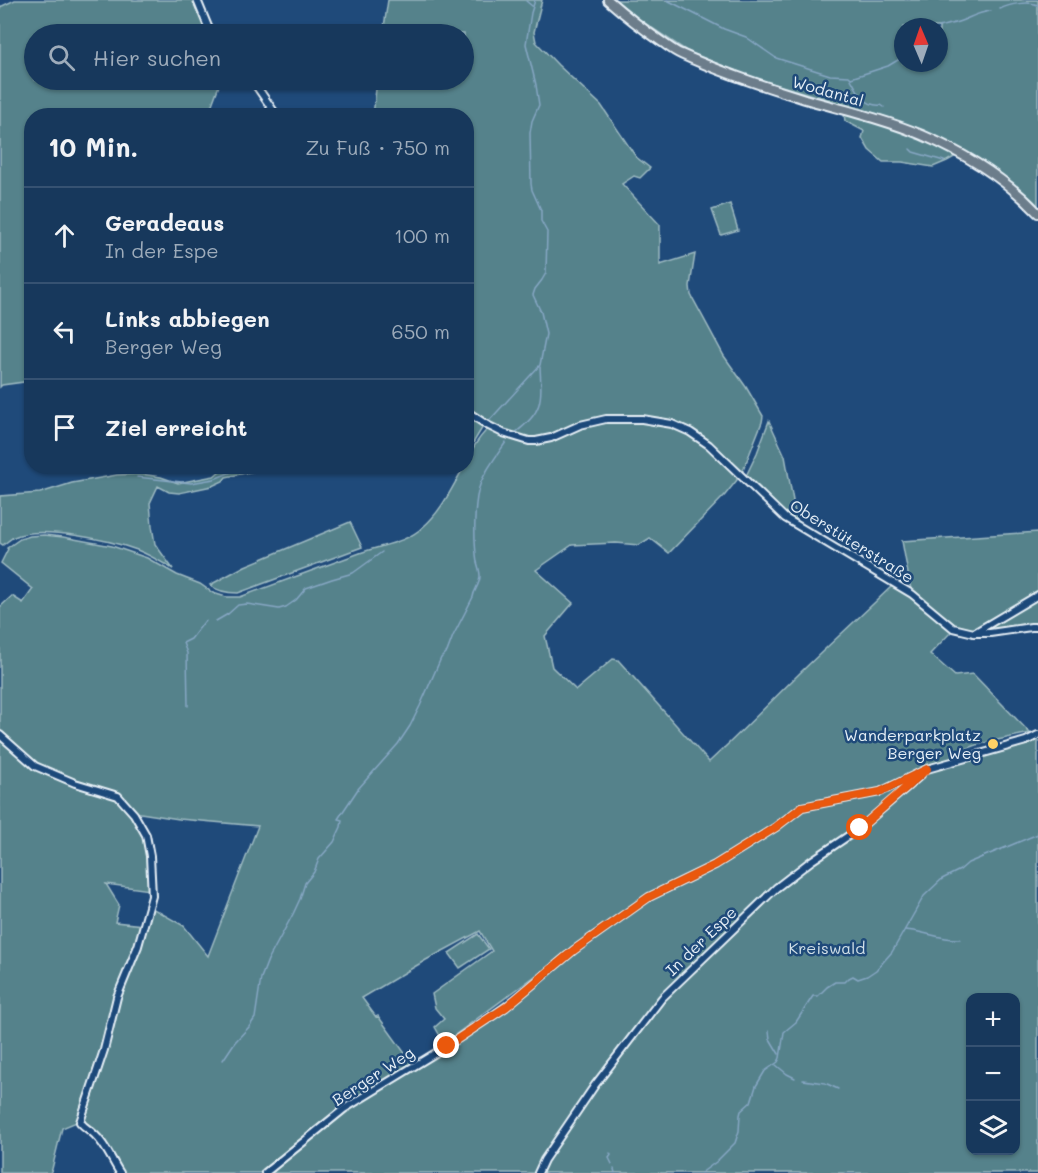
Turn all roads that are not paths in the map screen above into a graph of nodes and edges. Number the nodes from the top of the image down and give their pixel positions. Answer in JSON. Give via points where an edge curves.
{"nodes":[{"id":1,"x":197,"y":0,"type":"edge"},
{"id":2,"x":608,"y":0,"type":"edge"},
{"id":3,"x":207,"y":24,"type":"edge"},
{"id":4,"x":259,"y":90,"type":"edge"},
{"id":5,"x":272,"y":108,"type":"edge"},
{"id":6,"x":1038,"y":213,"type":"edge"},
{"id":7,"x":474,"y":416,"type":"edge"},
{"id":8,"x":1038,"y":595,"type":"edge"},
{"id":9,"x":1038,"y":627,"type":"edge"},
{"id":10,"x":974,"y":633,"type":"junction"},
{"id":11,"x":0,"y":735,"type":"edge"},
{"id":12,"x":1038,"y":735,"type":"edge"},
{"id":13,"x":927,"y":769,"type":"junction"},
{"id":14,"x":120,"y":1173,"type":"edge"},
{"id":15,"x":266,"y":1173,"type":"edge"},
{"id":16,"x":538,"y":1173,"type":"edge"}],
"edges":[{"from":1,"to":3,"type":"street"},
{"from":2,"to":6,"type":"main road","name":"Wodantal","via":[[678,53],[739,77],[922,135],[990,172]]},
{"from":4,"to":5,"type":"street"},
{"from":7,"to":10,"type":"street","name":"Oberstüterstraße","via":[[503,433],[529,441],[551,438],[580,424],[606,419],[672,424],[709,445],[785,518],[912,594],[953,628]]},
{"from":8,"to":10,"type":"street"},
{"from":9,"to":10,"type":"street","name":"Oberstüterstraße"},
{"from":11,"to":14,"type":"street","via":[[35,766],[118,796],[146,835],[152,896],[80,1122],[100,1140]]},
{"from":12,"to":13,"type":"street","name":"Berger Weg"},
{"from":13,"to":15,"type":"street","name":"Berger Weg","via":[[880,792],[802,807],[715,865],[649,897],[574,950],[506,1007],[344,1109]]},
{"from":13,"to":16,"type":"street","name":"In der Espe","via":[[860,828],[776,888],[662,998],[595,1085]]}]}
